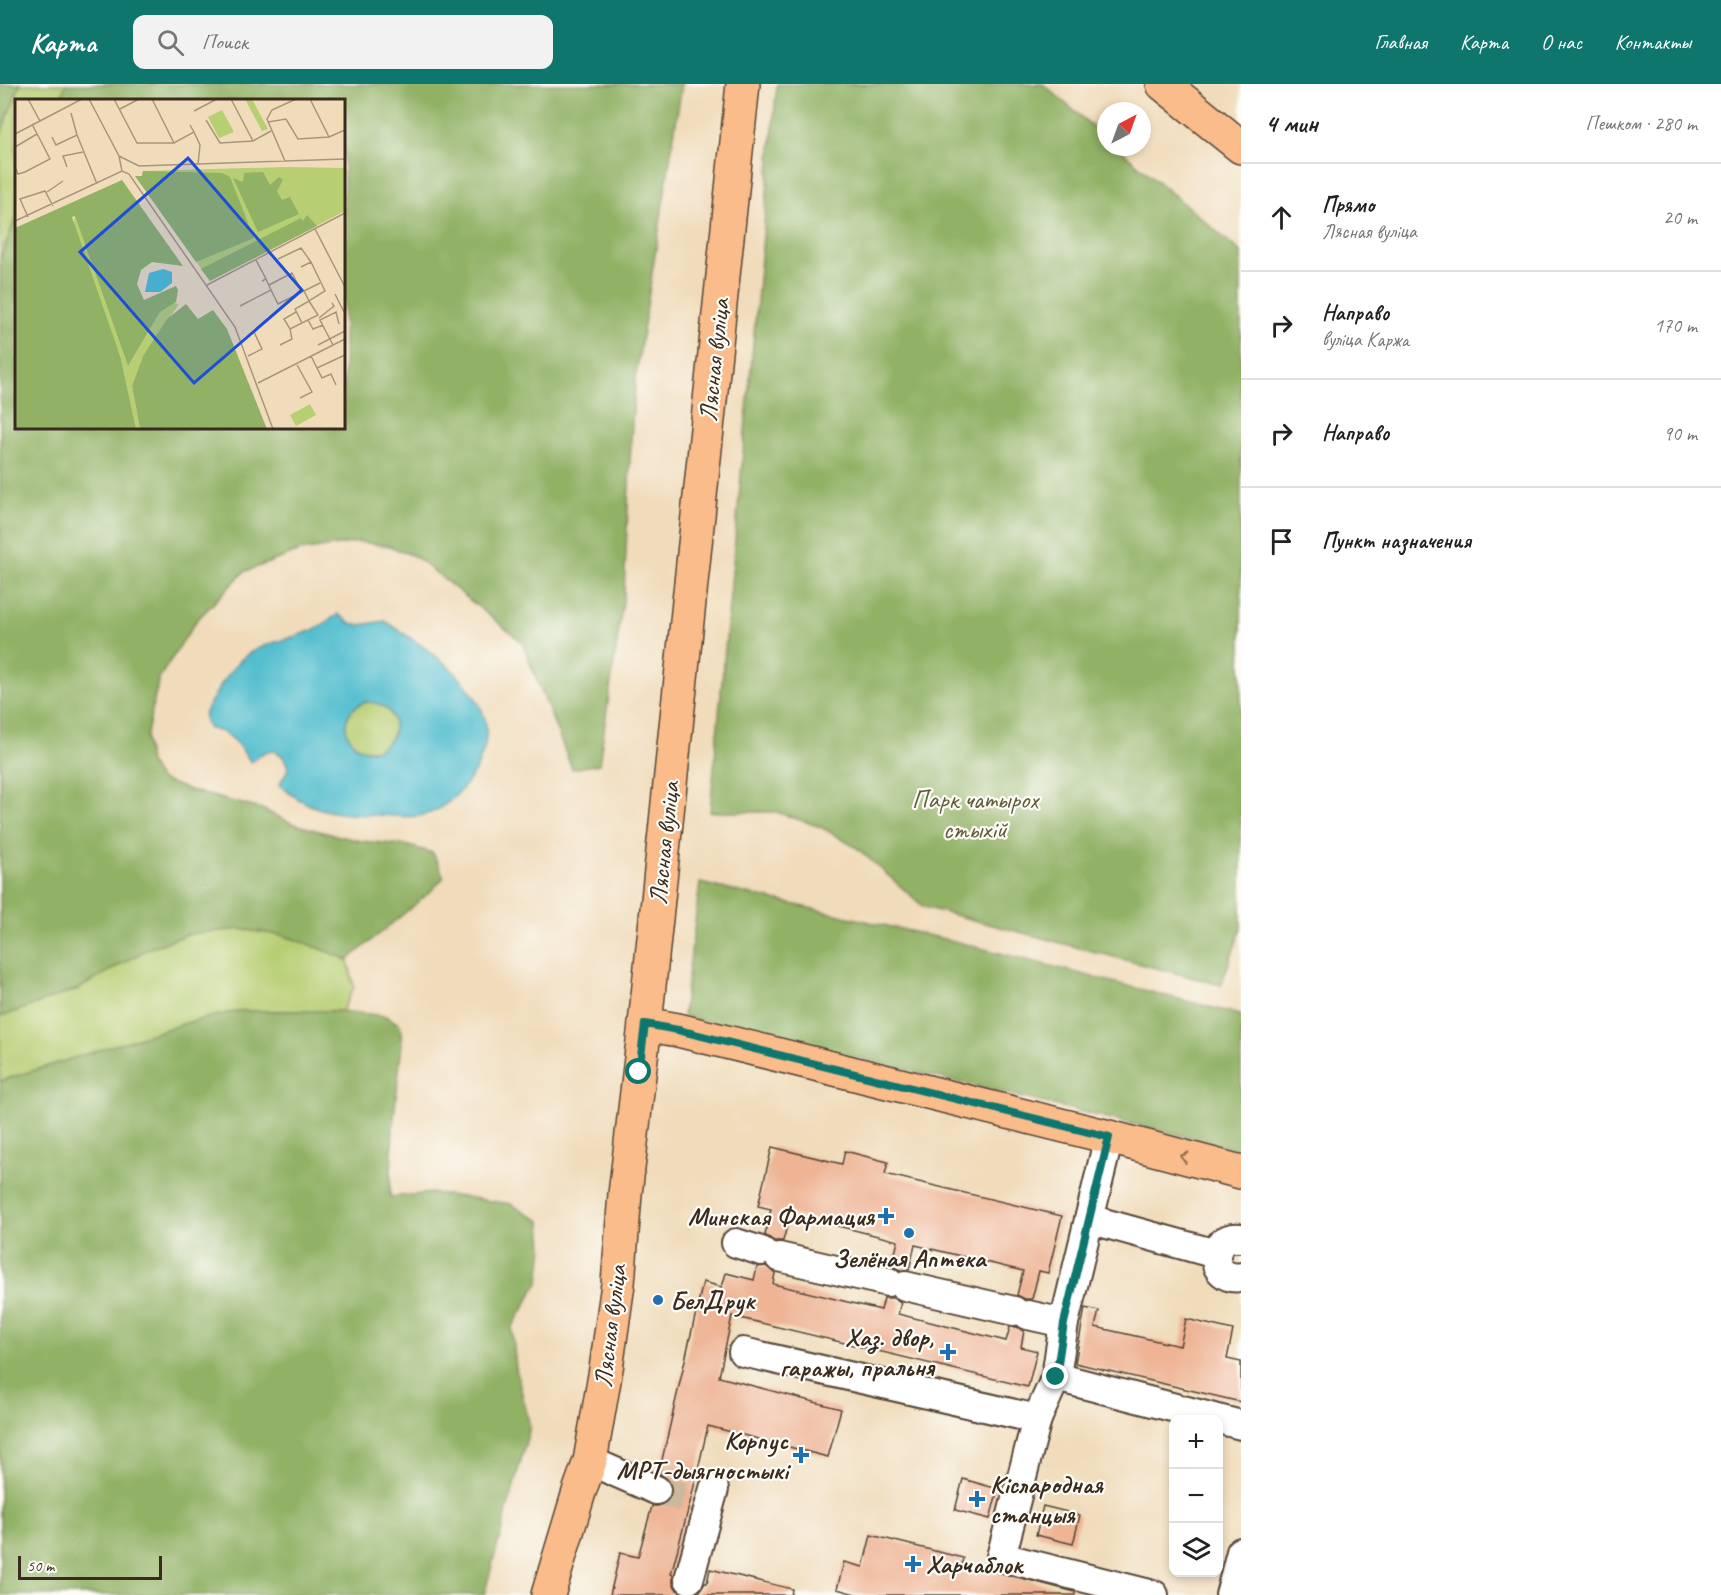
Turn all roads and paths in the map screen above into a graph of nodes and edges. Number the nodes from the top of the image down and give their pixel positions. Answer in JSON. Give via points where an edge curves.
{"nodes":[{"id":1,"x":743,"y":84,"type":"edge"},
{"id":2,"x":1163,"y":84,"type":"edge"},
{"id":3,"x":1241,"y":147,"type":"edge"},
{"id":4,"x":645,"y":1024,"type":"junction"},
{"id":5,"x":1109,"y":1137,"type":"junction"},
{"id":6,"x":1241,"y":1172,"type":"edge"},
{"id":7,"x":1089,"y":1219,"type":"junction"},
{"id":8,"x":1241,"y":1238,"type":"edge"},
{"id":9,"x":759,"y":1250,"type":"dead end"},
{"id":10,"x":1216,"y":1254,"type":"junction"},
{"id":11,"x":1241,"y":1277,"type":"edge"},
{"id":12,"x":1064,"y":1323,"type":"junction"},
{"id":13,"x":743,"y":1353,"type":"dead end"},
{"id":14,"x":1056,"y":1377,"type":"junction"},
{"id":15,"x":1037,"y":1419,"type":"junction"},
{"id":16,"x":1241,"y":1425,"type":"edge"},
{"id":17,"x":590,"y":1461,"type":"junction"},
{"id":18,"x":656,"y":1490,"type":"tunnel mouth"},
{"id":19,"x":705,"y":1497,"type":"dead end"},
{"id":20,"x":1241,"y":1552,"type":"edge"},
{"id":21,"x":689,"y":1579,"type":"dead end"},
{"id":22,"x":548,"y":1595,"type":"edge"},
{"id":23,"x":1154,"y":1595,"type":"edge"},
{"id":24,"x":1230,"y":1595,"type":"edge"}],
"edges":[{"from":1,"to":4,"type":"main road","name":"Лясная вуліца"},
{"from":2,"to":3,"type":"main road"},
{"from":4,"to":5,"type":"main road"},
{"from":4,"to":17,"type":"main road","name":"Лясная вуліца","via":[[618,1284]]},
{"from":6,"to":5,"type":"main road","one_way":true},
{"from":5,"to":7,"type":"lane"},
{"from":7,"to":10,"type":"lane"},
{"from":7,"to":12,"type":"lane"},
{"from":8,"to":10,"type":"lane","via":[[1222,1242]]},
{"from":9,"to":12,"type":"lane"},
{"from":10,"to":11,"type":"lane","via":[[1222,1272],[1233,1278]]},
{"from":12,"to":14,"type":"lane"},
{"from":13,"to":15,"type":"lane"},
{"from":14,"to":15,"type":"lane"},
{"from":14,"to":16,"type":"lane"},
{"from":15,"to":23,"type":"lane","via":[[1002,1557]]},
{"from":17,"to":18,"type":"lane"},
{"from":17,"to":22,"type":"main road","name":"Лясная вуліца"},
{"from":19,"to":21,"type":"lane"},
{"from":20,"to":24,"type":"lane"}]}
